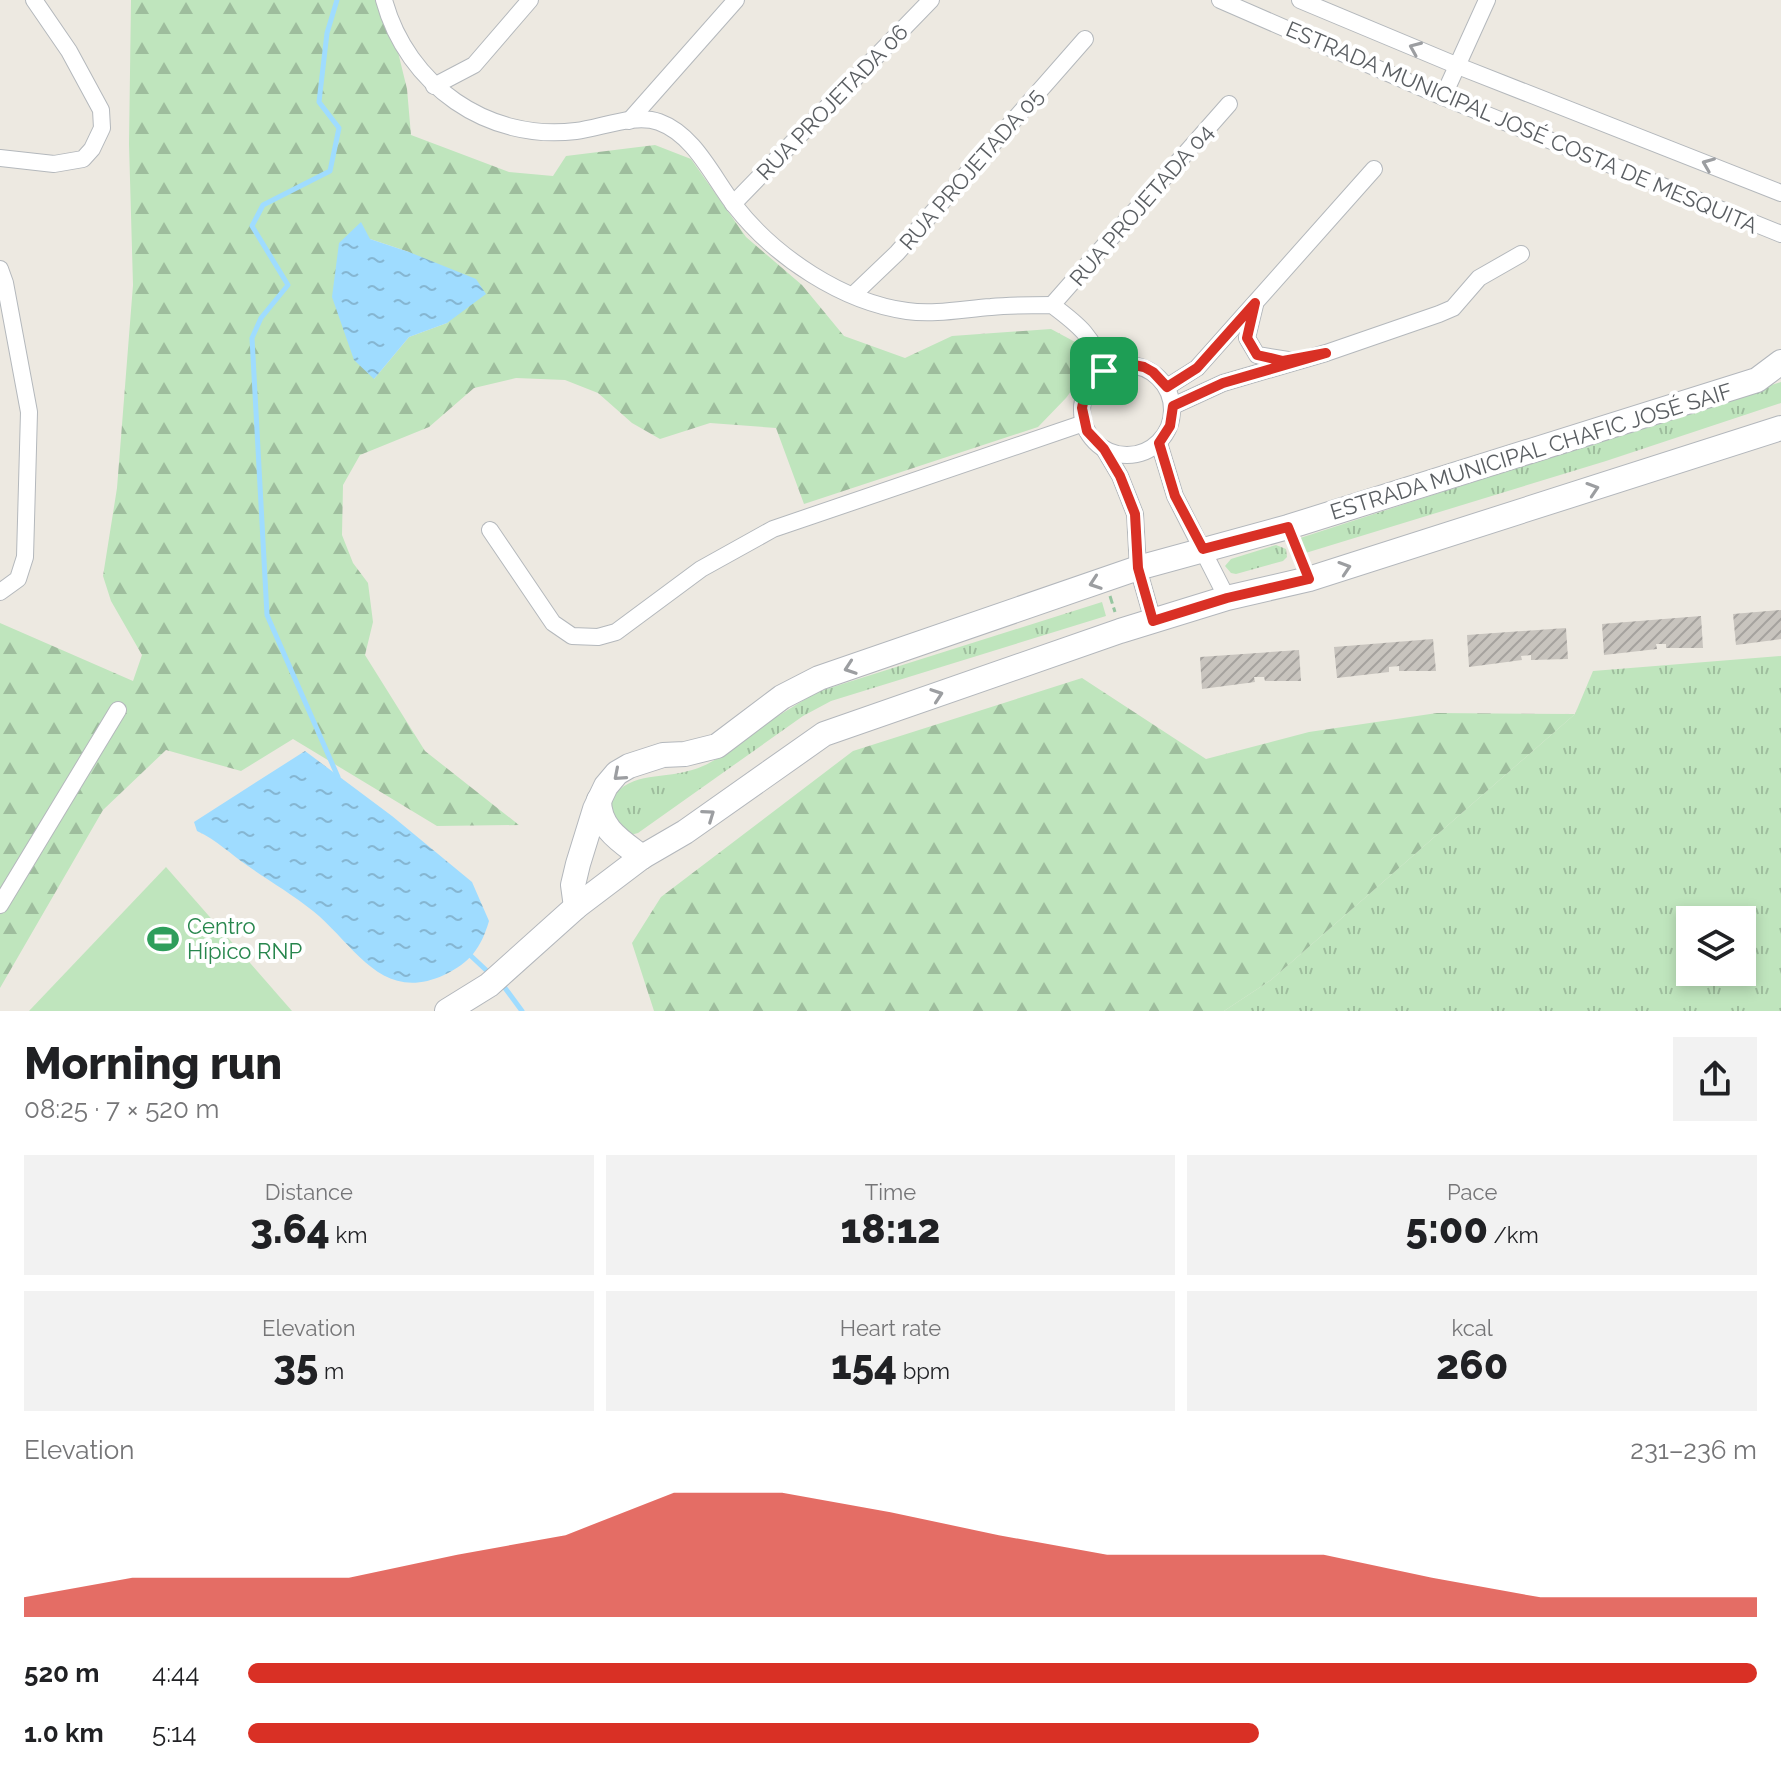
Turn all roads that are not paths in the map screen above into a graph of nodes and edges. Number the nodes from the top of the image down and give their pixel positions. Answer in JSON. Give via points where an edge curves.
{"nodes":[{"id":1,"x":34,"y":0,"type":"edge"},
{"id":2,"x":384,"y":0,"type":"edge"},
{"id":3,"x":530,"y":0,"type":"edge"},
{"id":4,"x":736,"y":0,"type":"edge"},
{"id":5,"x":931,"y":0,"type":"edge"},
{"id":6,"x":1220,"y":0,"type":"edge"},
{"id":7,"x":1300,"y":0,"type":"edge"},
{"id":8,"x":1487,"y":0,"type":"edge"},
{"id":9,"x":1085,"y":39,"type":"dead end"},
{"id":10,"x":1458,"y":66,"type":"junction"},
{"id":11,"x":434,"y":86,"type":"junction"},
{"id":12,"x":1443,"y":97,"type":"junction"},
{"id":13,"x":1229,"y":104,"type":"dead end"},
{"id":14,"x":629,"y":121,"type":"junction"},
{"id":15,"x":0,"y":158,"type":"edge"},
{"id":16,"x":1374,"y":169,"type":"dead end"},
{"id":17,"x":1781,"y":193,"type":"edge"},
{"id":18,"x":733,"y":204,"type":"junction"},
{"id":19,"x":1781,"y":234,"type":"edge"},
{"id":20,"x":1521,"y":254,"type":"dead end"},
{"id":21,"x":0,"y":269,"type":"edge"},
{"id":22,"x":853,"y":295,"type":"junction"},
{"id":23,"x":1255,"y":303,"type":"junction"},
{"id":24,"x":1052,"y":305,"type":"junction"},
{"id":25,"x":1326,"y":353,"type":"junction"},
{"id":26,"x":1781,"y":362,"type":"edge"},
{"id":27,"x":1104,"y":371,"type":"junction"},
{"id":28,"x":1167,"y":387,"type":"junction"},
{"id":29,"x":1173,"y":406,"type":"junction"},
{"id":30,"x":1084,"y":423,"type":"junction"},
{"id":31,"x":1781,"y":428,"type":"edge"},
{"id":32,"x":1159,"y":443,"type":"junction"},
{"id":33,"x":1104,"y":449,"type":"junction"},
{"id":34,"x":490,"y":530,"type":"dead end"},
{"id":35,"x":1203,"y":549,"type":"junction"},
{"id":36,"x":1138,"y":568,"type":"junction"},
{"id":37,"x":1,"y":592,"type":"edge"},
{"id":38,"x":1227,"y":598,"type":"junction"},
{"id":39,"x":1153,"y":621,"type":"junction"},
{"id":40,"x":118,"y":710,"type":"dead end"},
{"id":41,"x":599,"y":800,"type":"junction"},
{"id":42,"x":642,"y":857,"type":"junction"},
{"id":43,"x":0,"y":905,"type":"edge"},
{"id":44,"x":576,"y":907,"type":"junction"},
{"id":45,"x":447,"y":1011,"type":"edge"}],
"edges":[{"from":1,"to":15,"type":"street","via":[[95,98],[102,128],[83,159],[54,164]]},
{"from":2,"to":11,"type":"street","via":[[399,39]]},
{"from":3,"to":11,"type":"street","via":[[474,65]]},
{"from":4,"to":14,"type":"street"},
{"from":5,"to":18,"type":"street","name":"RUA PROJETADA 06"},
{"from":6,"to":12,"type":"street","name":"ESTRADA MUNICIPAL JOSÉ COSTA DE MESQUITA"},
{"from":10,"to":7,"type":"street","name":"ESTRADA MUNICIPAL JOSÉ COSTA DE MESQUITA","one_way":true},
{"from":8,"to":10,"type":"street"},
{"from":9,"to":22,"type":"street","name":"RUA PROJETADA 05","via":[[897,253]]},
{"from":10,"to":12,"type":"street"},
{"from":17,"to":10,"type":"street","name":"ESTRADA MUNICIPAL JOSÉ COSTA DE MESQUITA","one_way":true},
{"from":11,"to":14,"type":"street","via":[[465,109],[520,129],[559,132]]},
{"from":12,"to":19,"type":"street","name":"ESTRADA MUNICIPAL JOSÉ COSTA DE MESQUITA"},
{"from":13,"to":24,"type":"street","name":"RUA PROJETADA 04"},
{"from":14,"to":18,"type":"street","via":[[656,120],[684,137]]},
{"from":16,"to":23,"type":"street"},
{"from":18,"to":22,"type":"street","via":[[777,252]]},
{"from":20,"to":25,"type":"street","via":[[1479,278],[1453,308]]},
{"from":21,"to":37,"type":"street","via":[[29,412],[25,557],[18,579]]},
{"from":22,"to":24,"type":"street","via":[[908,312]]},
{"from":23,"to":25,"type":"street","via":[[1247,338],[1257,355],[1283,361]]},
{"from":23,"to":28,"type":"street","via":[[1197,368]]},
{"from":24,"to":27,"type":"street","via":[[1086,332]]},
{"from":25,"to":29,"type":"street","via":[[1223,383]]},
{"from":26,"to":35,"type":"street","name":"ESTRADA MUNICIPAL CHAFIC JOSÉ SAIF","via":[[1757,380]]},
{"from":27,"to":28,"type":"street","via":[[1134,365],[1153,372]]},
{"from":27,"to":30,"type":"street","via":[[1085,393]]},
{"from":28,"to":29,"type":"street"},
{"from":29,"to":32,"type":"street","via":[[1170,426]]},
{"from":30,"to":33,"type":"street"},
{"from":30,"to":34,"type":"street","via":[[773,529],[701,569],[616,632],[598,637],[572,636],[553,623]]},
{"from":38,"to":31,"type":"street","one_way":true,"via":[[1309,579]]},
{"from":32,"to":33,"type":"street","via":[[1138,454]]},
{"from":32,"to":35,"type":"street","via":[[1175,496]]},
{"from":33,"to":36,"type":"street","via":[[1135,514]]},
{"from":35,"to":36,"type":"street","name":"ESTRADA MUNICIPAL CHAFIC JOSÉ SAIF"},
{"from":35,"to":38,"type":"street"},
{"from":36,"to":39,"type":"street"},
{"from":36,"to":41,"type":"street","name":"ESTRADA MUNICIPAL CHAFIC JOSÉ SAIF","one_way":true,"via":[[819,678],[782,697],[717,746],[629,766],[617,773]]},
{"from":38,"to":39,"type":"street"},
{"from":42,"to":39,"type":"street","one_way":true,"via":[[824,734]]},
{"from":40,"to":43,"type":"street"},
{"from":41,"to":42,"type":"street","via":[[608,829]]},
{"from":41,"to":44,"type":"street","name":"ESTRADA MUNICIPAL CHAFIC JOSÉ SAIF","via":[[573,885]]},
{"from":42,"to":44,"type":"street"},
{"from":44,"to":45,"type":"street","via":[[489,985]]}]}
